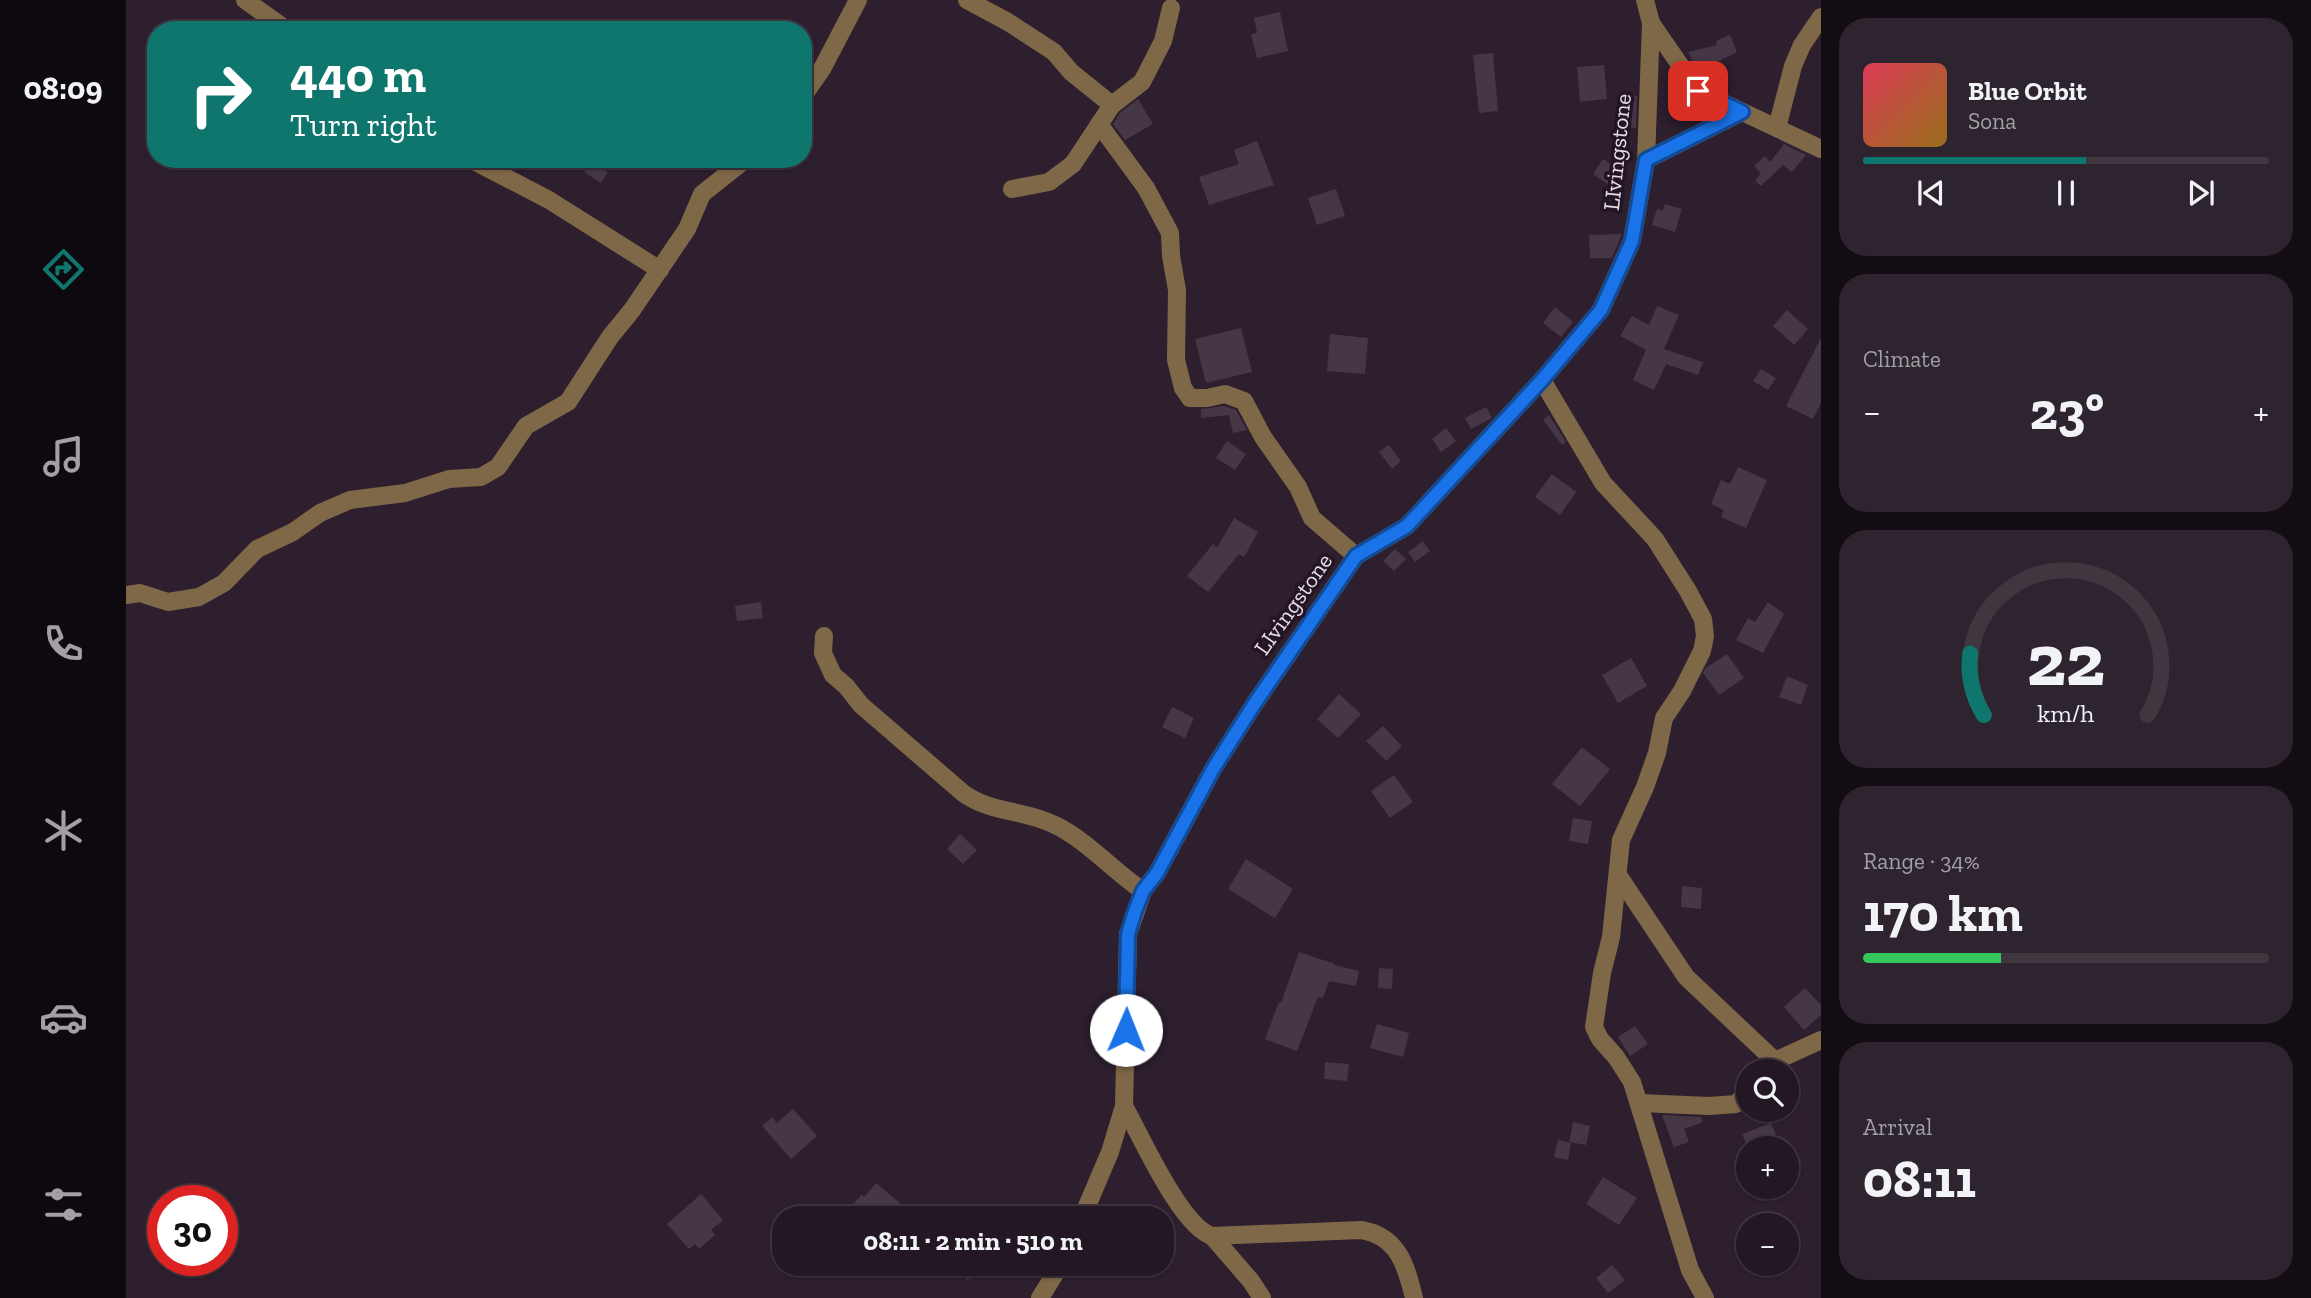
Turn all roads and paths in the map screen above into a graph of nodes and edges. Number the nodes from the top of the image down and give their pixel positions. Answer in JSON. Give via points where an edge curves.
{"nodes":[{"id":1,"x":245,"y":0,"type":"edge"},
{"id":2,"x":858,"y":0,"type":"edge"},
{"id":3,"x":967,"y":0,"type":"edge"},
{"id":4,"x":1645,"y":0,"type":"edge"},
{"id":5,"x":1171,"y":8,"type":"dead end"},
{"id":6,"x":1821,"y":18,"type":"edge"},
{"id":7,"x":275,"y":21,"type":"edge"},
{"id":8,"x":1651,"y":23,"type":"junction"},
{"id":9,"x":812,"y":83,"type":"edge"},
{"id":10,"x":1112,"y":105,"type":"junction"},
{"id":11,"x":1742,"y":112,"type":"junction"},
{"id":12,"x":1099,"y":124,"type":"junction"},
{"id":13,"x":1777,"y":128,"type":"junction"},
{"id":14,"x":1821,"y":149,"type":"edge"},
{"id":15,"x":1646,"y":160,"type":"junction"},
{"id":16,"x":487,"y":168,"type":"edge"},
{"id":17,"x":735,"y":168,"type":"edge"},
{"id":18,"x":1012,"y":189,"type":"dead end"},
{"id":19,"x":660,"y":270,"type":"junction"},
{"id":20,"x":1542,"y":380,"type":"junction"},
{"id":21,"x":1356,"y":556,"type":"junction"},
{"id":22,"x":126,"y":595,"type":"edge"},
{"id":23,"x":824,"y":636,"type":"dead end"},
{"id":24,"x":1618,"y":875,"type":"junction"},
{"id":25,"x":1143,"y":891,"type":"junction"},
{"id":26,"x":1821,"y":1040,"type":"edge"},
{"id":27,"x":1764,"y":1059,"type":"edge"},
{"id":28,"x":1784,"y":1059,"type":"edge"},
{"id":29,"x":1640,"y":1103,"type":"junction"},
{"id":30,"x":1736,"y":1104,"type":"edge"},
{"id":31,"x":1124,"y":1106,"type":"junction"},
{"id":32,"x":1088,"y":1206,"type":"edge"},
{"id":33,"x":1212,"y":1236,"type":"junction"},
{"id":34,"x":1054,"y":1276,"type":"edge"},
{"id":35,"x":1040,"y":1298,"type":"edge"},
{"id":36,"x":1262,"y":1298,"type":"edge"},
{"id":37,"x":1414,"y":1298,"type":"edge"},
{"id":38,"x":1705,"y":1298,"type":"edge"}],
"edges":[{"from":1,"to":7,"type":"street"},
{"from":2,"to":9,"type":"street"},
{"from":3,"to":10,"type":"street","via":[[1054,52],[1070,72]]},
{"from":4,"to":8,"type":"street","name":"LIvingstone"},
{"from":5,"to":10,"type":"street","via":[[1163,41],[1142,82]]},
{"from":6,"to":13,"type":"street","via":[[1793,66]]},
{"from":8,"to":11,"type":"street","via":[[1698,91]]},
{"from":8,"to":15,"type":"street","name":"LIvingstone"},
{"from":10,"to":12,"type":"street"},
{"from":11,"to":13,"type":"street"},
{"from":11,"to":15,"type":"street"},
{"from":12,"to":18,"type":"street","via":[[1073,164],[1049,182]]},
{"from":12,"to":21,"type":"street","via":[[1146,188],[1170,233],[1177,290],[1176,360],[1183,388],[1190,398],[1225,394],[1244,401],[1312,518]]},
{"from":13,"to":14,"type":"street"},
{"from":15,"to":20,"type":"street","name":"LIvingstone","via":[[1632,241],[1601,310]]},
{"from":16,"to":19,"type":"street","via":[[549,200]]},
{"from":17,"to":19,"type":"street","via":[[702,194],[687,229]]},
{"from":19,"to":22,"type":"street","via":[[568,402],[526,426],[498,467],[481,477],[449,479],[405,493],[351,500],[320,513],[257,549],[224,583],[199,597],[168,602],[140,593]]},
{"from":20,"to":21,"type":"street","name":"LIvingstone","via":[[1407,526]]},
{"from":20,"to":24,"type":"street","via":[[1603,483],[1655,539],[1703,619],[1702,651],[1664,718],[1657,753],[1621,840]]},
{"from":21,"to":25,"type":"street","name":"LIvingstone","via":[[1213,769]]},
{"from":23,"to":25,"type":"street","via":[[823,653],[833,675],[963,793],[978,804],[1029,814],[1059,826]]},
{"from":24,"to":27,"type":"street","via":[[1686,977]]},
{"from":24,"to":29,"type":"street","via":[[1594,1027],[1632,1082]]},
{"from":25,"to":31,"type":"street","name":"LIvingstone","via":[[1128,934]]},
{"from":26,"to":28,"type":"street"},
{"from":29,"to":30,"type":"street"},
{"from":29,"to":38,"type":"street","via":[[1690,1270]]},
{"from":31,"to":32,"type":"street","name":"LIvingstone"},
{"from":31,"to":33,"type":"street","via":[[1172,1193],[1198,1229]]},
{"from":33,"to":36,"type":"street"},
{"from":33,"to":37,"type":"street","via":[[1374,1232],[1392,1244],[1400,1257]]},
{"from":34,"to":35,"type":"street"}]}
